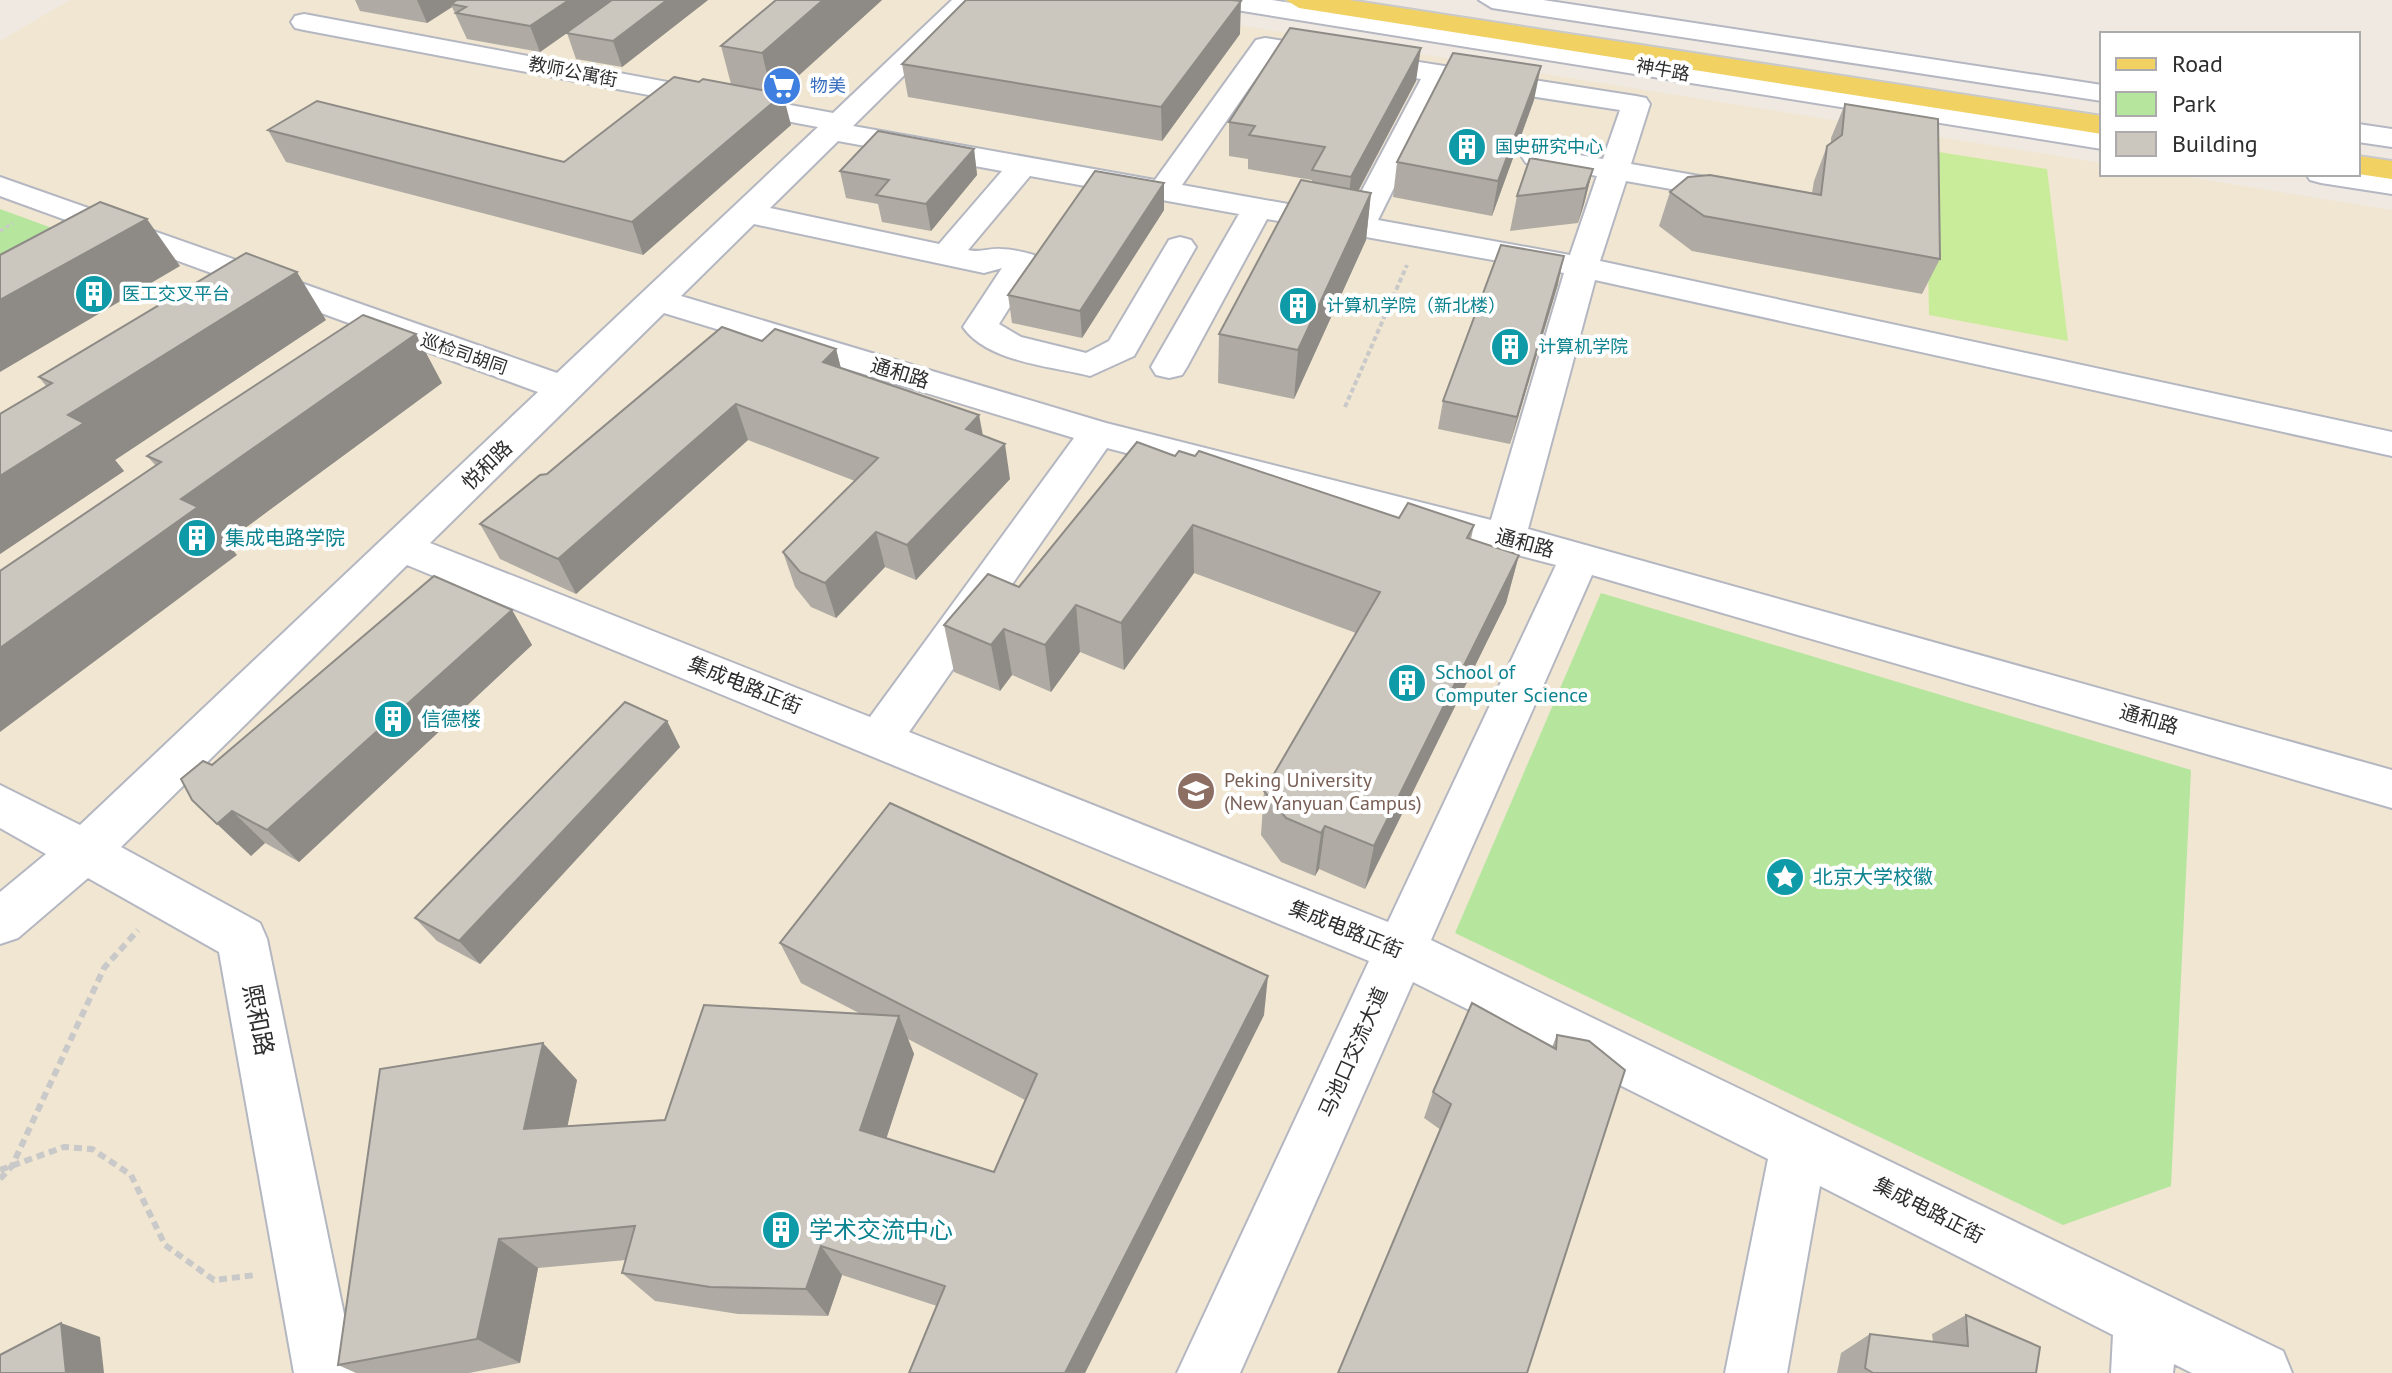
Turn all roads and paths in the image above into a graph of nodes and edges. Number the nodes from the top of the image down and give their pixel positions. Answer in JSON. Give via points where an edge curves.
{"nodes":[{"id":1,"x":967,"y":0,"type":"edge"},
{"id":2,"x":1224,"y":0,"type":"edge"},
{"id":3,"x":1299,"y":0,"type":"edge"},
{"id":4,"x":1395,"y":0,"type":"edge"},
{"id":5,"x":1492,"y":0,"type":"edge"},
{"id":6,"x":304,"y":22,"type":"dead end"},
{"id":7,"x":446,"y":26,"type":"dead end"},
{"id":8,"x":420,"y":43,"type":"junction"},
{"id":9,"x":566,"y":50,"type":"edge"},
{"id":10,"x":543,"y":66,"type":"junction"},
{"id":11,"x":1438,"y":72,"type":"junction"},
{"id":12,"x":2100,"y":93,"type":"edge"},
{"id":13,"x":2100,"y":109,"type":"edge"},
{"id":14,"x":2100,"y":125,"type":"edge"},
{"id":15,"x":837,"y":127,"type":"junction"},
{"id":16,"x":2360,"y":133,"type":"edge"},
{"id":17,"x":2392,"y":138,"type":"edge"},
{"id":18,"x":2100,"y":140,"type":"edge"},
{"id":19,"x":2360,"y":148,"type":"edge"},
{"id":20,"x":2392,"y":154,"type":"edge"},
{"id":21,"x":1537,"y":157,"type":"edge"},
{"id":22,"x":2360,"y":165,"type":"edge"},
{"id":23,"x":1022,"y":166,"type":"junction"},
{"id":24,"x":1612,"y":170,"type":"junction"},
{"id":25,"x":2392,"y":170,"type":"edge"},
{"id":26,"x":2334,"y":176,"type":"edge"},
{"id":27,"x":2392,"y":185,"type":"edge"},
{"id":28,"x":0,"y":186,"type":"edge"},
{"id":29,"x":1705,"y":186,"type":"edge"},
{"id":30,"x":1163,"y":191,"type":"junction"},
{"id":31,"x":1258,"y":208,"type":"junction"},
{"id":32,"x":748,"y":213,"type":"junction"},
{"id":33,"x":103,"y":223,"type":"junction"},
{"id":34,"x":1360,"y":225,"type":"junction"},
{"id":35,"x":1420,"y":236,"type":"junction"},
{"id":36,"x":64,"y":243,"type":"edge"},
{"id":37,"x":1180,"y":247,"type":"dead end"},
{"id":38,"x":947,"y":255,"type":"junction"},
{"id":39,"x":1582,"y":267,"type":"junction"},
{"id":40,"x":253,"y":277,"type":"junction"},
{"id":41,"x":658,"y":300,"type":"junction"},
{"id":42,"x":213,"y":301,"type":"edge"},
{"id":43,"x":405,"y":334,"type":"junction"},
{"id":44,"x":366,"y":360,"type":"edge"},
{"id":45,"x":1169,"y":367,"type":"dead end"},
{"id":46,"x":567,"y":389,"type":"junction"},
{"id":47,"x":1345,"y":407,"type":"dead end"},
{"id":48,"x":1098,"y":433,"type":"junction"},
{"id":49,"x":2392,"y":444,"type":"edge"},
{"id":50,"x":1506,"y":537,"type":"junction"},
{"id":51,"x":402,"y":547,"type":"junction"},
{"id":52,"x":1580,"y":557,"type":"junction"},
{"id":53,"x":879,"y":739,"type":"junction"},
{"id":54,"x":2392,"y":789,"type":"edge"},
{"id":55,"x":0,"y":805,"type":"edge"},
{"id":56,"x":83,"y":853,"type":"junction"},
{"id":57,"x":168,"y":899,"type":"junction"},
{"id":58,"x":0,"y":922,"type":"edge"},
{"id":59,"x":1399,"y":950,"type":"junction"},
{"id":60,"x":1799,"y":1145,"type":"junction"},
{"id":61,"x":12,"y":1166,"type":"junction"},
{"id":62,"x":0,"y":1170,"type":"edge"},
{"id":63,"x":0,"y":1179,"type":"edge"},
{"id":64,"x":305,"y":1270,"type":"junction"},
{"id":65,"x":2143,"y":1346,"type":"edge"},
{"id":66,"x":325,"y":1373,"type":"edge"},
{"id":67,"x":1208,"y":1373,"type":"edge"},
{"id":68,"x":1756,"y":1373,"type":"edge"},
{"id":69,"x":2261,"y":1373,"type":"edge"}],
"edges":[{"from":1,"to":15,"type":"street","name":"悦和路"},
{"from":2,"to":18,"type":"street","name":"神牛路"},
{"from":3,"to":14,"type":"main road","name":"神牛路"},
{"from":4,"to":13,"type":"main road","name":"神牛路"},
{"from":5,"to":12,"type":"street"},
{"from":6,"to":8,"type":"street","name":"教师公寓街"},
{"from":7,"to":8,"type":"street"},
{"from":8,"to":10,"type":"street","name":"教师公寓街"},
{"from":9,"to":10,"type":"street"},
{"from":10,"to":15,"type":"street","name":"教师公寓街"},
{"from":11,"to":24,"type":"street","via":[[1636,104]]},
{"from":11,"to":30,"type":"street","via":[[1265,46]]},
{"from":11,"to":34,"type":"street"},
{"from":15,"to":23,"type":"street","name":"教师公寓街"},
{"from":15,"to":32,"type":"street","name":"悦和路"},
{"from":16,"to":17,"type":"street"},
{"from":19,"to":20,"type":"main road"},
{"from":21,"to":24,"type":"street"},
{"from":22,"to":25,"type":"main road"},
{"from":23,"to":30,"type":"street","name":"教师公寓街"},
{"from":23,"to":38,"type":"street"},
{"from":24,"to":29,"type":"street"},
{"from":24,"to":39,"type":"street"},
{"from":26,"to":27,"type":"street"},
{"from":28,"to":33,"type":"street","name":"巡检司胡同"},
{"from":30,"to":31,"type":"street","name":"教师公寓街"},
{"from":31,"to":34,"type":"street","name":"教师公寓街"},
{"from":31,"to":45,"type":"street"},
{"from":32,"to":38,"type":"street"},
{"from":32,"to":41,"type":"street","name":"悦和路"},
{"from":33,"to":36,"type":"street"},
{"from":33,"to":40,"type":"street","name":"巡检司胡同"},
{"from":34,"to":35,"type":"street","name":"教师公寓街"},
{"from":35,"to":39,"type":"street","name":"教师公寓街"},
{"from":35,"to":47,"type":"path"},
{"from":37,"to":38,"type":"street","via":[[1122,348],[1090,365],[1009,345],[980,327],[1022,262],[998,258],[984,263]]},
{"from":39,"to":49,"type":"street","name":"教师公寓街"},
{"from":39,"to":50,"type":"street"},
{"from":40,"to":42,"type":"street"},
{"from":40,"to":43,"type":"street","name":"巡检司胡同"},
{"from":41,"to":46,"type":"street","name":"悦和路"},
{"from":41,"to":48,"type":"street","name":"通和路"},
{"from":43,"to":44,"type":"street"},
{"from":43,"to":46,"type":"street","name":"巡检司胡同"},
{"from":46,"to":51,"type":"street","name":"悦和路"},
{"from":48,"to":50,"type":"street","name":"通和路"},
{"from":48,"to":53,"type":"street"},
{"from":50,"to":52,"type":"street","name":"通和路"},
{"from":51,"to":53,"type":"street","name":"集成电路正街"},
{"from":51,"to":56,"type":"street","name":"悦和路"},
{"from":52,"to":54,"type":"street","name":"通和路"},
{"from":52,"to":59,"type":"street","name":"马池口交流大道"},
{"from":53,"to":59,"type":"street","name":"集成电路正街"},
{"from":55,"to":56,"type":"street","name":"熙和路"},
{"from":56,"to":57,"type":"street","name":"熙和路"},
{"from":56,"to":58,"type":"street","name":"悦和路"},
{"from":57,"to":61,"type":"path","via":[[104,968]]},
{"from":57,"to":64,"type":"street","name":"熙和路","via":[[242,939]]},
{"from":59,"to":60,"type":"street","name":"集成电路正街"},
{"from":59,"to":67,"type":"street","name":"马池口交流大道"},
{"from":60,"to":65,"type":"street","name":"集成电路正街"},
{"from":60,"to":68,"type":"street"},
{"from":61,"to":62,"type":"path"},
{"from":61,"to":63,"type":"path"},
{"from":61,"to":64,"type":"path","via":[[64,1147],[92,1149],[131,1175],[165,1245],[214,1280]]},
{"from":64,"to":66,"type":"street","name":"熙和路"},
{"from":65,"to":69,"type":"street","name":"集成电路正街"}]}
